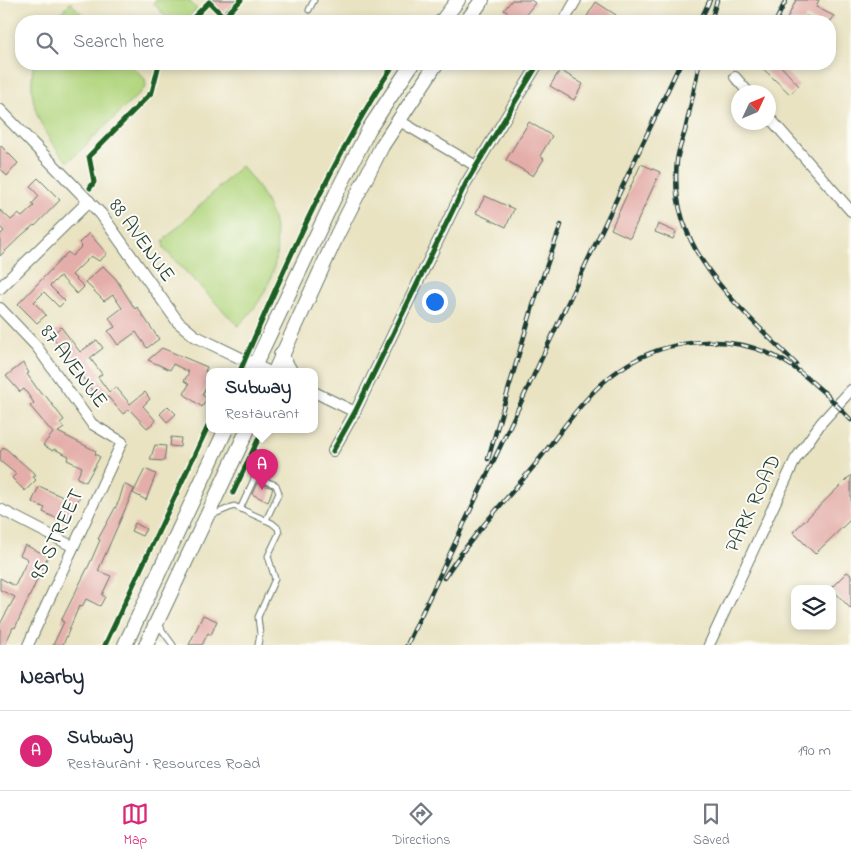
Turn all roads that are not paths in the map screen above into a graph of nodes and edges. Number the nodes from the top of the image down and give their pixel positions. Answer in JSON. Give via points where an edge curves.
{"nodes":[{"id":1,"x":314,"y":0,"type":"edge"},
{"id":2,"x":458,"y":0,"type":"edge"},
{"id":3,"x":482,"y":0,"type":"edge"},
{"id":4,"x":576,"y":0,"type":"edge"},
{"id":5,"x":309,"y":10,"type":"dead end"},
{"id":6,"x":447,"y":15,"type":"edge"},
{"id":7,"x":471,"y":15,"type":"edge"},
{"id":8,"x":567,"y":15,"type":"edge"},
{"id":9,"x":408,"y":70,"type":"edge"},
{"id":10,"x":432,"y":70,"type":"edge"},
{"id":11,"x":534,"y":70,"type":"edge"},
{"id":12,"x":735,"y":77,"type":"dead end"},
{"id":13,"x":742,"y":85,"type":"edge"},
{"id":14,"x":0,"y":110,"type":"edge"},
{"id":15,"x":398,"y":120,"type":"junction"},
{"id":16,"x":776,"y":125,"type":"edge"},
{"id":17,"x":476,"y":166,"type":"junction"},
{"id":18,"x":89,"y":201,"type":"junction"},
{"id":19,"x":851,"y":211,"type":"edge"},
{"id":20,"x":0,"y":288,"type":"edge"},
{"id":21,"x":0,"y":308,"type":"edge"},
{"id":22,"x":281,"y":355,"type":"junction"},
{"id":23,"x":256,"y":368,"type":"edge"},
{"id":24,"x":258,"y":368,"type":"edge"},
{"id":25,"x":276,"y":368,"type":"edge"},
{"id":26,"x":288,"y":368,"type":"edge"},
{"id":27,"x":851,"y":390,"type":"edge"},
{"id":28,"x":318,"y":394,"type":"edge"},
{"id":29,"x":355,"y":412,"type":"junction"},
{"id":30,"x":224,"y":433,"type":"edge"},
{"id":31,"x":246,"y":433,"type":"edge"},
{"id":32,"x":122,"y":442,"type":"joint"},
{"id":33,"x":333,"y":451,"type":"dead end"},
{"id":34,"x":241,"y":508,"type":"junction"},
{"id":35,"x":0,"y":510,"type":"edge"},
{"id":36,"x":205,"y":519,"type":"junction"},
{"id":37,"x":266,"y":520,"type":"junction"},
{"id":38,"x":72,"y":546,"type":"junction"},
{"id":39,"x":158,"y":618,"type":"junction"},
{"id":40,"x":28,"y":645,"type":"edge"},
{"id":41,"x":125,"y":645,"type":"edge"},
{"id":42,"x":146,"y":645,"type":"edge"},
{"id":43,"x":173,"y":645,"type":"edge"},
{"id":44,"x":258,"y":645,"type":"edge"},
{"id":45,"x":709,"y":645,"type":"edge"}],
"edges":[{"from":1,"to":5,"type":"lane"},
{"from":2,"to":6,"type":"main road"},
{"from":3,"to":7,"type":"main road"},
{"from":4,"to":8,"type":"street"},
{"from":9,"to":24,"type":"main road","via":[[369,129],[336,192]]},
{"from":10,"to":15,"type":"main road"},
{"from":11,"to":17,"type":"street"},
{"from":12,"to":13,"type":"street"},
{"from":14,"to":18,"type":"street","name":"88 AVENUE"},
{"from":15,"to":17,"type":"street"},
{"from":15,"to":22,"type":"main road","via":[[338,233]]},
{"from":16,"to":19,"type":"street"},
{"from":17,"to":29,"type":"street"},
{"from":18,"to":20,"type":"street"},
{"from":18,"to":23,"type":"street","name":"88 AVENUE","via":[[178,322],[195,336]]},
{"from":21,"to":32,"type":"street","name":"87 AVENUE","via":[[37,347],[92,424]]},
{"from":22,"to":25,"type":"main road"},
{"from":22,"to":26,"type":"main road"},
{"from":27,"to":45,"type":"street","name":"PARK ROAD","via":[[821,423],[795,460]]},
{"from":28,"to":29,"type":"street"},
{"from":29,"to":33,"type":"street"},
{"from":30,"to":41,"type":"main road"},
{"from":31,"to":36,"type":"main road"},
{"from":32,"to":38,"type":"street","name":"95 STREET"},
{"from":34,"to":36,"type":"lane","via":[[228,506]]},
{"from":34,"to":37,"type":"lane"},
{"from":34,"to":37,"type":"lane","via":[[255,477],[276,485],[278,493]]},
{"from":35,"to":38,"type":"street"},
{"from":36,"to":39,"type":"main road"},
{"from":37,"to":44,"type":"lane","via":[[277,526],[279,531],[268,556],[275,579],[258,618]]},
{"from":38,"to":40,"type":"street","name":"95 STREET"},
{"from":39,"to":42,"type":"main road"},
{"from":39,"to":43,"type":"lane"}]}
